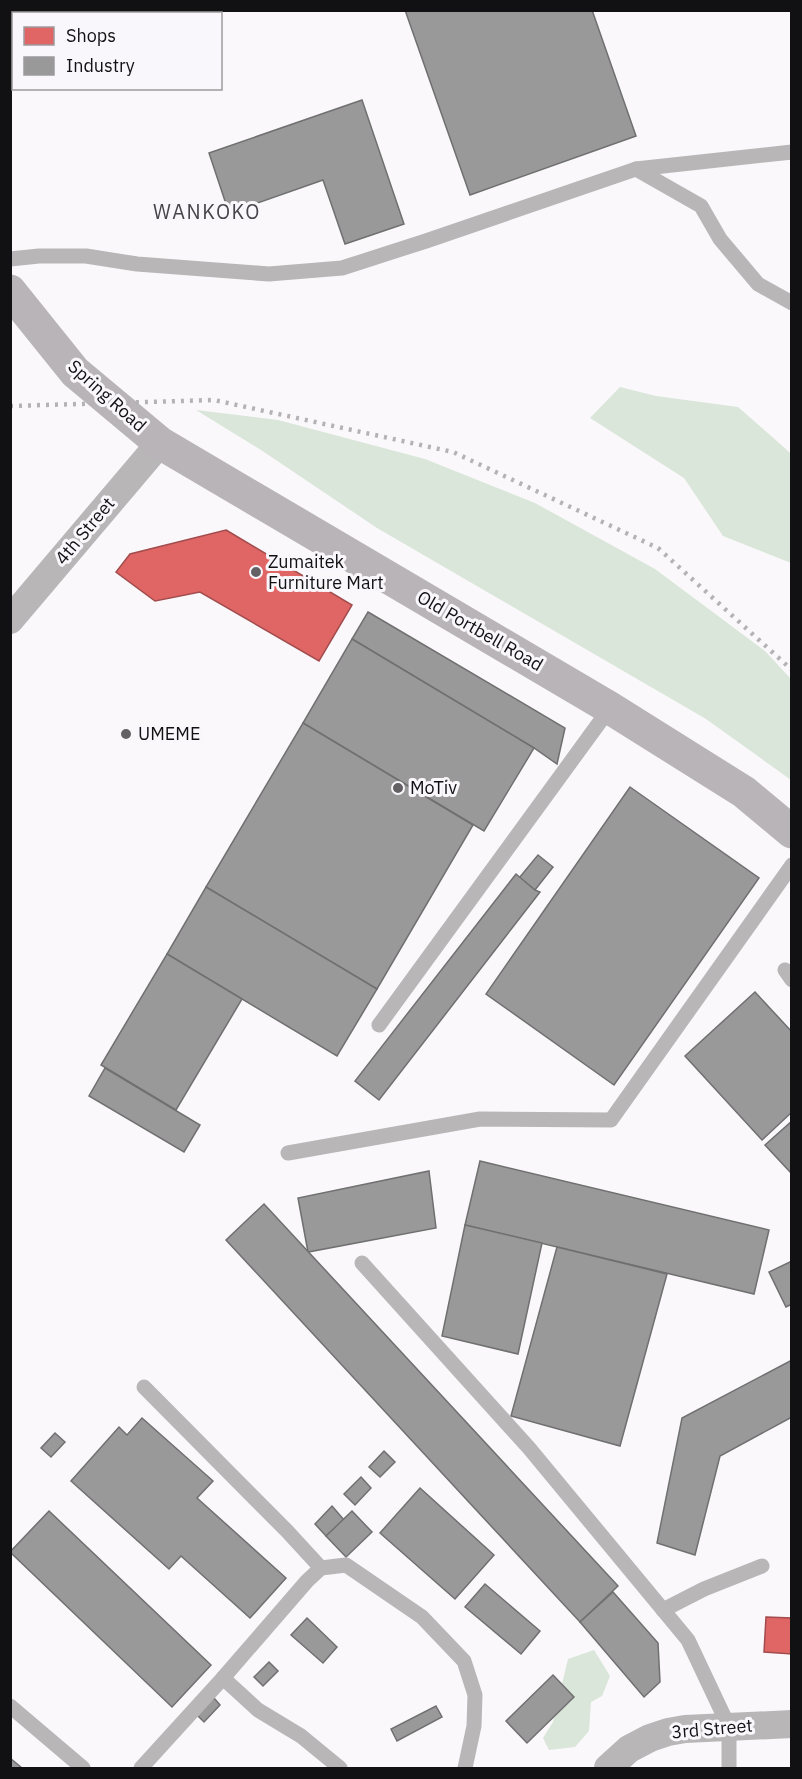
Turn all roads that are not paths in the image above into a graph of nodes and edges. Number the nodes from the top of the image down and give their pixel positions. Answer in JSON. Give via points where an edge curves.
{"nodes":[{"id":1,"x":792,"y":152,"type":"edge"},
{"id":2,"x":636,"y":169,"type":"junction"},
{"id":3,"x":10,"y":259,"type":"edge"},
{"id":4,"x":10,"y":291,"type":"edge"},
{"id":5,"x":792,"y":303,"type":"edge"},
{"id":6,"x":160,"y":443,"type":"junction"},
{"id":7,"x":10,"y":620,"type":"edge"},
{"id":8,"x":610,"y":708,"type":"junction"},
{"id":9,"x":792,"y":832,"type":"edge"},
{"id":10,"x":792,"y":865,"type":"edge"},
{"id":11,"x":379,"y":1025,"type":"dead end"},
{"id":12,"x":288,"y":1152,"type":"dead end"},
{"id":13,"x":362,"y":1263,"type":"dead end"},
{"id":14,"x":144,"y":1387,"type":"dead end"},
{"id":15,"x":762,"y":1566,"type":"dead end"},
{"id":16,"x":321,"y":1568,"type":"junction"},
{"id":17,"x":663,"y":1610,"type":"junction"},
{"id":18,"x":223,"y":1678,"type":"junction"},
{"id":19,"x":10,"y":1706,"type":"edge"},
{"id":20,"x":792,"y":1724,"type":"edge"},
{"id":21,"x":729,"y":1727,"type":"junction"},
{"id":22,"x":83,"y":1768,"type":"edge"},
{"id":23,"x":141,"y":1768,"type":"edge"},
{"id":24,"x":340,"y":1768,"type":"edge"},
{"id":25,"x":465,"y":1768,"type":"edge"},
{"id":26,"x":608,"y":1768,"type":"edge"},
{"id":27,"x":729,"y":1768,"type":"edge"}],
"edges":[{"from":1,"to":2,"type":"lane"},
{"from":2,"to":3,"type":"lane","via":[[342,268],[269,274],[86,256]]},
{"from":2,"to":5,"type":"lane","via":[[701,206],[726,246],[758,284]]},
{"from":4,"to":6,"type":"main road","name":"Spring Road","via":[[75,372]]},
{"from":6,"to":7,"type":"street","name":"4th Street"},
{"from":6,"to":8,"type":"main road","name":"Old Portbell Road"},
{"from":8,"to":9,"type":"main road","name":"Old Portbell Road","via":[[744,792]]},
{"from":8,"to":11,"type":"lane"},
{"from":10,"to":12,"type":"lane","via":[[611,1120],[480,1119]]},
{"from":13,"to":17,"type":"lane","via":[[529,1448]]},
{"from":14,"to":16,"type":"lane"},
{"from":15,"to":17,"type":"lane"},
{"from":16,"to":18,"type":"lane"},
{"from":16,"to":25,"type":"lane","via":[[346,1565],[358,1572],[422,1617],[464,1660],[475,1695],[474,1726]]},
{"from":17,"to":21,"type":"lane","via":[[688,1640]]},
{"from":18,"to":23,"type":"lane"},
{"from":18,"to":24,"type":"lane","via":[[258,1710],[301,1736]]},
{"from":19,"to":22,"type":"lane"},
{"from":20,"to":21,"type":"street","name":"3rd Street"},
{"from":21,"to":26,"type":"street","name":"3rd Street","via":[[685,1729],[650,1738],[629,1749]]},
{"from":21,"to":27,"type":"lane"}]}
